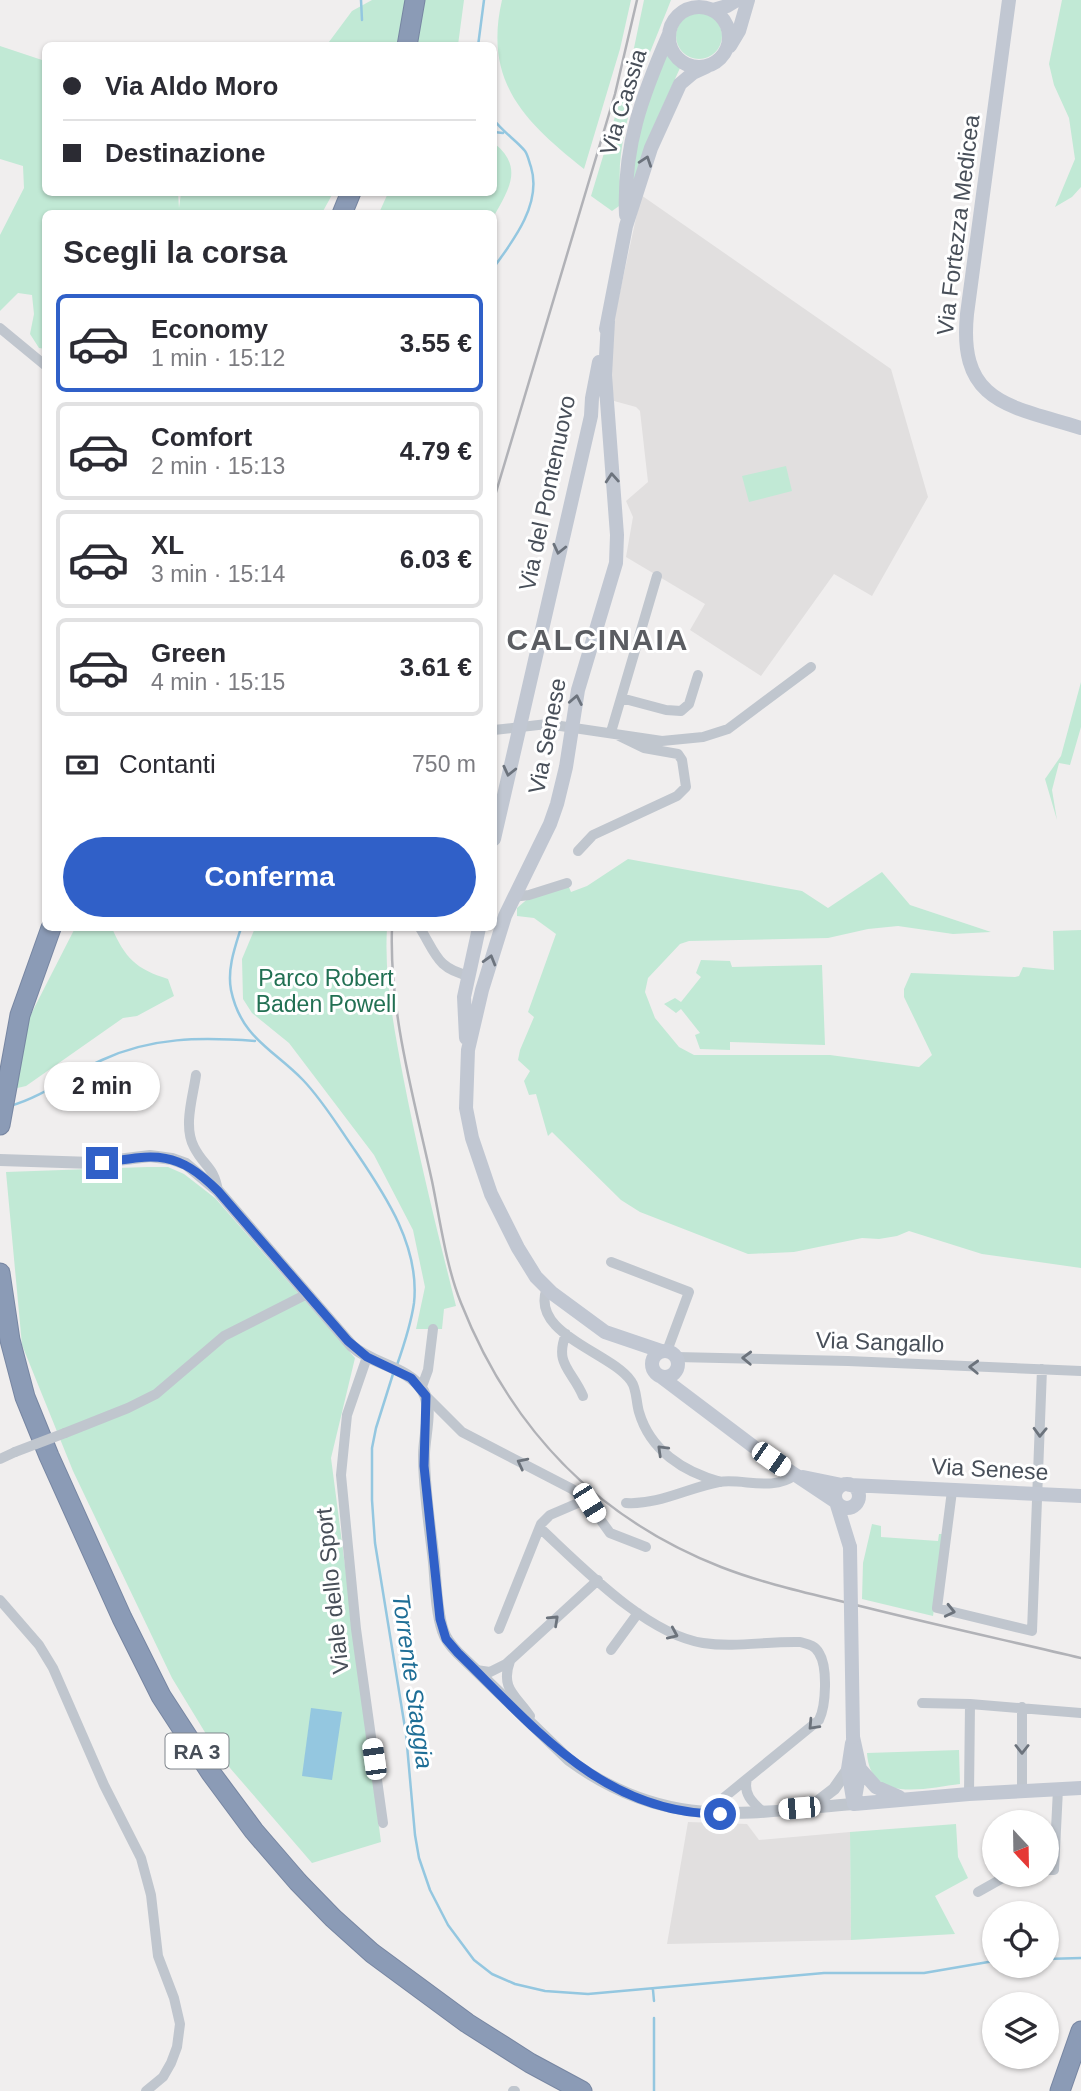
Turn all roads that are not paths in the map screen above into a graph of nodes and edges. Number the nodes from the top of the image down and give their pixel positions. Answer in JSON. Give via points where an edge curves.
{"nodes":[{"id":1,"x":404,"y":0,"type":"edge"},
{"id":2,"x":415,"y":0,"type":"edge"},
{"id":3,"x":677,"y":0,"type":"edge"},
{"id":4,"x":737,"y":0,"type":"edge"},
{"id":5,"x":748,"y":0,"type":"edge"},
{"id":6,"x":1009,"y":0,"type":"edge"},
{"id":7,"x":702,"y":6,"type":"edge"},
{"id":8,"x":672,"y":27,"type":"junction"},
{"id":9,"x":398,"y":42,"type":"edge"},
{"id":10,"x":408,"y":42,"type":"edge"},
{"id":11,"x":725,"y":53,"type":"junction"},
{"id":12,"x":706,"y":67,"type":"junction"},
{"id":13,"x":626,"y":226,"type":"junction"},
{"id":14,"x":608,"y":321,"type":"junction"},
{"id":15,"x":0,"y":328,"type":"edge"},
{"id":16,"x":42,"y":363,"type":"edge"},
{"id":17,"x":592,"y":405,"type":"junction"},
{"id":18,"x":608,"y":419,"type":"junction"},
{"id":19,"x":1081,"y":428,"type":"edge"},
{"id":20,"x":657,"y":576,"type":"dead end"},
{"id":21,"x":811,"y":667,"type":"dead end"},
{"id":22,"x":698,"y":675,"type":"dead end"},
{"id":23,"x":621,"y":698,"type":"junction"},
{"id":24,"x":519,"y":727,"type":"junction"},
{"id":25,"x":571,"y":727,"type":"junction"},
{"id":26,"x":497,"y":730,"type":"edge"},
{"id":27,"x":611,"y":732,"type":"junction"},
{"id":28,"x":497,"y":826,"type":"edge"},
{"id":29,"x":578,"y":851,"type":"dead end"},
{"id":30,"x":567,"y":883,"type":"dead end"},
{"id":31,"x":513,"y":897,"type":"junction"},
{"id":32,"x":42,"y":922,"type":"edge"},
{"id":33,"x":50,"y":931,"type":"edge"},
{"id":34,"x":423,"y":931,"type":"edge"},
{"id":35,"x":478,"y":931,"type":"edge"},
{"id":36,"x":470,"y":976,"type":"junction"},
{"id":37,"x":465,"y":991,"type":"junction"},
{"id":38,"x":481,"y":994,"type":"junction"},
{"id":39,"x":468,"y":1050,"type":"junction"},
{"id":40,"x":0,"y":1052,"type":"edge"},
{"id":41,"x":196,"y":1075,"type":"dead end"},
{"id":42,"x":0,"y":1125,"type":"edge"},
{"id":43,"x":0,"y":1160,"type":"edge"},
{"id":44,"x":218,"y":1191,"type":"junction"},
{"id":45,"x":611,"y":1262,"type":"dead end"},
{"id":46,"x":0,"y":1273,"type":"edge"},
{"id":47,"x":547,"y":1288,"type":"junction"},
{"id":48,"x":307,"y":1294,"type":"junction"},
{"id":49,"x":433,"y":1329,"type":"dead end"},
{"id":50,"x":566,"y":1334,"type":"junction"},
{"id":51,"x":0,"y":1343,"type":"edge"},
{"id":52,"x":664,"y":1355,"type":"junction"},
{"id":53,"x":371,"y":1359,"type":"junction"},
{"id":54,"x":1042,"y":1369,"type":"junction"},
{"id":55,"x":1081,"y":1371,"type":"edge"},
{"id":56,"x":675,"y":1373,"type":"junction"},
{"id":57,"x":660,"y":1376,"type":"junction"},
{"id":58,"x":424,"y":1392,"type":"junction"},
{"id":59,"x":583,"y":1396,"type":"dead end"},
{"id":60,"x":688,"y":1399,"type":"junction"},
{"id":61,"x":0,"y":1459,"type":"edge"},
{"id":62,"x":795,"y":1475,"type":"junction"},
{"id":63,"x":721,"y":1482,"type":"junction"},
{"id":64,"x":846,"y":1485,"type":"junction"},
{"id":65,"x":897,"y":1488,"type":"junction"},
{"id":66,"x":952,"y":1490,"type":"junction"},
{"id":67,"x":1037,"y":1495,"type":"junction"},
{"id":68,"x":1081,"y":1496,"type":"edge"},
{"id":69,"x":580,"y":1497,"type":"junction"},
{"id":70,"x":626,"y":1503,"type":"dead end"},
{"id":71,"x":837,"y":1504,"type":"junction"},
{"id":72,"x":855,"y":1504,"type":"junction"},
{"id":73,"x":540,"y":1528,"type":"junction"},
{"id":74,"x":646,"y":1547,"type":"dead end"},
{"id":75,"x":850,"y":1547,"type":"junction"},
{"id":76,"x":598,"y":1580,"type":"junction"},
{"id":77,"x":0,"y":1600,"type":"edge"},
{"id":78,"x":638,"y":1613,"type":"junction"},
{"id":79,"x":499,"y":1629,"type":"dead end"},
{"id":80,"x":611,"y":1650,"type":"dead end"},
{"id":81,"x":510,"y":1661,"type":"junction"},
{"id":82,"x":476,"y":1670,"type":"junction"},
{"id":83,"x":922,"y":1703,"type":"dead end"},
{"id":84,"x":970,"y":1704,"type":"junction"},
{"id":85,"x":1021,"y":1707,"type":"junction"},
{"id":86,"x":1081,"y":1713,"type":"edge"},
{"id":87,"x":536,"y":1729,"type":"junction"},
{"id":88,"x":854,"y":1769,"type":"junction"},
{"id":89,"x":747,"y":1779,"type":"junction"},
{"id":90,"x":1081,"y":1788,"type":"edge"},
{"id":91,"x":1058,"y":1789,"type":"junction"},
{"id":92,"x":1022,"y":1791,"type":"junction"},
{"id":93,"x":969,"y":1794,"type":"junction"},
{"id":94,"x":907,"y":1799,"type":"junction"},
{"id":95,"x":854,"y":1804,"type":"junction"},
{"id":96,"x":811,"y":1807,"type":"junction"},
{"id":97,"x":1057,"y":1810,"type":"edge"},
{"id":98,"x":763,"y":1812,"type":"junction"},
{"id":99,"x":705,"y":1813,"type":"junction"},
{"id":100,"x":383,"y":1823,"type":"dead end"},
{"id":101,"x":987,"y":1887,"type":"edge"},
{"id":102,"x":978,"y":1892,"type":"dead end"},
{"id":103,"x":1081,"y":2031,"type":"edge"},
{"id":104,"x":146,"y":2091,"type":"edge"},
{"id":105,"x":559,"y":2091,"type":"edge"},
{"id":106,"x":582,"y":2091,"type":"edge"},
{"id":107,"x":1060,"y":2091,"type":"edge"}],
"edges":[{"from":1,"to":9,"type":"highway"},
{"from":2,"to":10,"type":"highway"},
{"from":3,"to":8,"type":"main road","name":"Via Cassia"},
{"from":4,"to":7,"type":"main road","via":[[727,6]]},
{"from":5,"to":11,"type":"main road","via":[[739,32]]},
{"from":6,"to":19,"type":"main road","name":"Via Fortezza Medicea","via":[[967,314],[967,352],[976,380],[997,398]]},
{"from":7,"to":8,"type":"main road","via":[[681,13]]},
{"from":7,"to":11,"type":"main road","via":[[727,24]]},
{"from":8,"to":12,"type":"main road","name":"Via Cassia","via":[[669,43],[679,60]]},
{"from":8,"to":13,"type":"main road","name":"Via Cassia","via":[[629,146]]},
{"from":11,"to":12,"type":"main road","name":"Via Cassia"},
{"from":13,"to":12,"type":"main road","name":"Via Cassia","one_way":true,"via":[[651,148],[678,88],[688,76]]},
{"from":13,"to":14,"type":"main road","name":"Via Cassia"},
{"from":14,"to":17,"type":"main road","name":"Via del Pontenuovo"},
{"from":14,"to":18,"type":"main road","name":"Via Senese"},
{"from":15,"to":16,"type":"street"},
{"from":17,"to":18,"type":"main road","via":[[601,404]]},
{"from":17,"to":24,"type":"main road","name":"Via del Pontenuovo","one_way":true},
{"from":25,"to":18,"type":"main road","name":"Via Senese","one_way":true,"via":[[617,556]]},
{"from":20,"to":23,"type":"street"},
{"from":21,"to":27,"type":"street","via":[[734,725],[714,734],[666,741]]},
{"from":22,"to":23,"type":"street","via":[[690,704],[681,711]]},
{"from":23,"to":27,"type":"street"},
{"from":24,"to":25,"type":"street"},
{"from":24,"to":26,"type":"street"},
{"from":24,"to":28,"type":"main road","name":"Via del Pontenuovo","one_way":true},
{"from":25,"to":27,"type":"street"},
{"from":25,"to":31,"type":"main road","name":"Via Senese","via":[[553,816]]},
{"from":27,"to":29,"type":"street","via":[[640,747],[678,754],[687,787],[589,838]]},
{"from":30,"to":31,"type":"street"},
{"from":38,"to":31,"type":"main road","name":"Via Senese","one_way":true},
{"from":32,"to":40,"type":"highway","via":[[9,1012]]},
{"from":33,"to":42,"type":"highway","via":[[20,1015]]},
{"from":34,"to":36,"type":"street","via":[[443,966]]},
{"from":35,"to":36,"type":"main road"},
{"from":36,"to":37,"type":"main road"},
{"from":37,"to":38,"type":"main road","via":[[472,999]]},
{"from":37,"to":39,"type":"main road"},
{"from":38,"to":39,"type":"main road","name":"Via Senese"},
{"from":39,"to":47,"type":"main road","name":"Via Senese","via":[[466,1108],[482,1170],[518,1248]]},
{"from":41,"to":44,"type":"street","via":[[190,1134],[194,1148],[214,1172]]},
{"from":43,"to":44,"type":"street","via":[[93,1163],[166,1158],[190,1167]]},
{"from":44,"to":48,"type":"street"},
{"from":45,"to":52,"type":"street","via":[[689,1293]]},
{"from":46,"to":106,"type":"highway","number":"RA 3","via":[[25,1397],[49,1457],[161,1696],[211,1773],[298,1882],[372,1953],[467,2023]]},
{"from":47,"to":50,"type":"street","via":[[546,1310]]},
{"from":47,"to":52,"type":"main road","name":"Via Senese","via":[[601,1330]]},
{"from":48,"to":53,"type":"street","via":[[348,1341]]},
{"from":48,"to":61,"type":"street","bridge":true,"via":[[224,1336],[156,1394]]},
{"from":49,"to":58,"type":"street"},
{"from":50,"to":59,"type":"street","via":[[561,1358]]},
{"from":63,"to":50,"type":"street","one_way":true,"via":[[695,1473],[663,1452],[645,1427],[628,1377]]},
{"from":51,"to":105,"type":"highway","number":"RA 3","via":[[38,1462],[152,1701],[245,1836],[292,1890],[364,1959],[461,2032]]},
{"from":54,"to":52,"type":"street","name":"Via Sangallo","one_way":true},
{"from":52,"to":56,"type":"main road","via":[[678,1365]]},
{"from":52,"to":57,"type":"main road","name":"Via Senese","via":[[654,1370]]},
{"from":53,"to":58,"type":"street","via":[[408,1376]]},
{"from":53,"to":100,"type":"street","name":"Viale dello Sport","via":[[346,1415],[341,1471],[352,1594]]},
{"from":54,"to":55,"type":"street","name":"Via Sangallo"},
{"from":54,"to":67,"type":"street","one_way":true},
{"from":56,"to":57,"type":"main road"},
{"from":56,"to":60,"type":"main road","name":"Via Senese"},
{"from":57,"to":60,"type":"main road","name":"Via Senese"},
{"from":69,"to":58,"type":"street","one_way":true,"via":[[462,1432]]},
{"from":58,"to":82,"type":"street","via":[[424,1466],[441,1624],[449,1643]]},
{"from":60,"to":62,"type":"main road","name":"Via Senese"},
{"from":62,"to":63,"type":"street","via":[[773,1483]]},
{"from":62,"to":64,"type":"main road","name":"Via Senese"},
{"from":62,"to":71,"type":"main road","name":"Via Senese"},
{"from":63,"to":70,"type":"street","via":[[658,1500]]},
{"from":64,"to":65,"type":"main road","name":"Via Senese"},
{"from":64,"to":71,"type":"main road","via":[[836,1490]]},
{"from":64,"to":72,"type":"main road","via":[[858,1492]]},
{"from":65,"to":66,"type":"main road","name":"Via Senese"},
{"from":65,"to":72,"type":"main road","name":"Via Senese","via":[[875,1492]]},
{"from":66,"to":67,"type":"main road","name":"Via Senese"},
{"from":66,"to":67,"type":"street","one_way":true,"via":[[937,1608],[1032,1630]]},
{"from":67,"to":68,"type":"main road","name":"Via Senese"},
{"from":69,"to":73,"type":"street","via":[[578,1503],[547,1518]]},
{"from":69,"to":74,"type":"street","via":[[610,1533]]},
{"from":71,"to":72,"type":"main road","via":[[843,1508]]},
{"from":71,"to":75,"type":"main road"},
{"from":72,"to":75,"type":"main road"},
{"from":73,"to":76,"type":"street"},
{"from":73,"to":79,"type":"street"},
{"from":75,"to":88,"type":"main road","bridge":true},
{"from":76,"to":78,"type":"street"},
{"from":81,"to":76,"type":"street","one_way":true},
{"from":77,"to":104,"type":"street","via":[[53,1668],[141,1858],[151,1895],[158,1956],[180,2024],[171,2063]]},
{"from":78,"to":80,"type":"street"},
{"from":78,"to":89,"type":"street","one_way":true,"via":[[662,1629],[694,1641],[725,1645],[795,1642],[818,1651],[824,1701],[819,1720]]},
{"from":81,"to":82,"type":"street","via":[[493,1671]]},
{"from":81,"to":87,"type":"street","via":[[509,1690]]},
{"from":82,"to":87,"type":"street"},
{"from":83,"to":84,"type":"street"},
{"from":84,"to":85,"type":"street"},
{"from":84,"to":93,"type":"street"},
{"from":85,"to":86,"type":"street"},
{"from":85,"to":92,"type":"street","one_way":true},
{"from":87,"to":99,"type":"street","via":[[580,1768],[617,1789],[652,1803]]},
{"from":88,"to":94,"type":"main road","via":[[876,1787]]},
{"from":88,"to":95,"type":"main road"},
{"from":88,"to":96,"type":"street"},
{"from":89,"to":98,"type":"street","via":[[747,1794]]},
{"from":89,"to":99,"type":"street"},
{"from":90,"to":91,"type":"main road"},
{"from":91,"to":92,"type":"main road"},
{"from":91,"to":97,"type":"street"},
{"from":92,"to":93,"type":"main road"},
{"from":93,"to":94,"type":"main road"},
{"from":94,"to":95,"type":"main road"},
{"from":95,"to":96,"type":"street"},
{"from":96,"to":98,"type":"street"},
{"from":98,"to":99,"type":"street"},
{"from":101,"to":102,"type":"street"},
{"from":103,"to":107,"type":"highway"}]}
